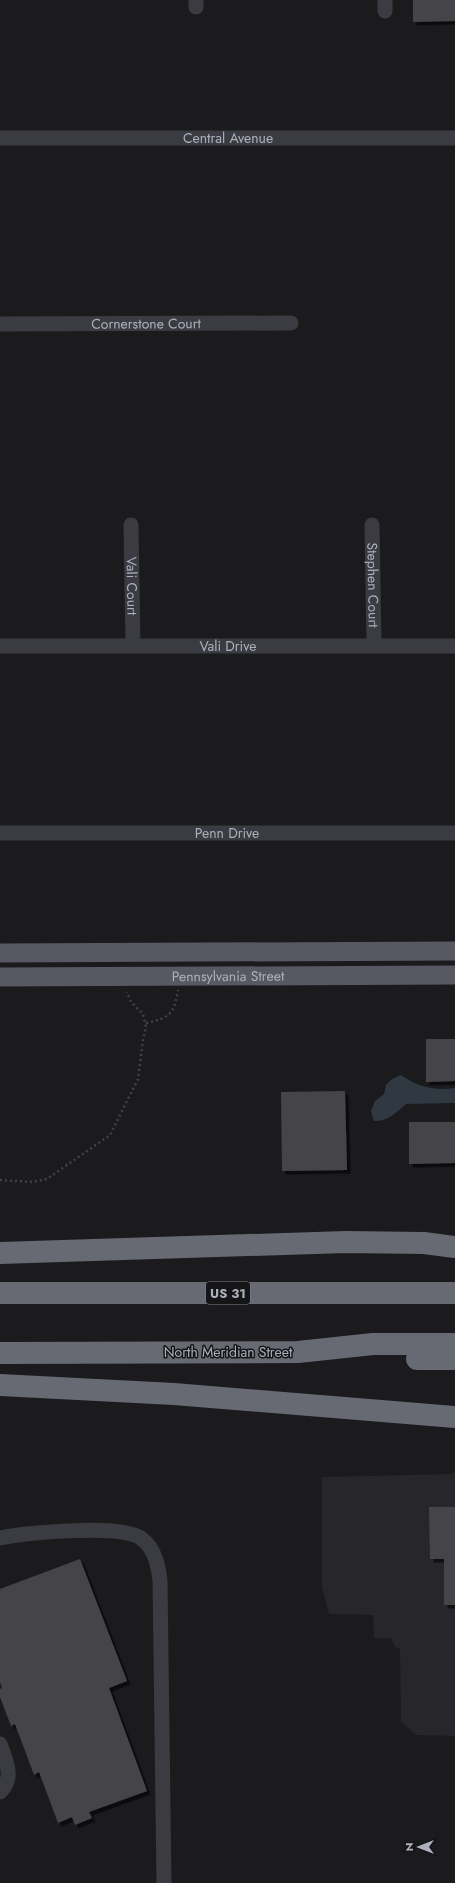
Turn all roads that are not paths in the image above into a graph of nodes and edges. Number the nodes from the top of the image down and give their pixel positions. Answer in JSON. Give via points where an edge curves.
{"nodes":[{"id":1,"x":0,"y":138,"type":"edge"},
{"id":2,"x":455,"y":138,"type":"edge"},
{"id":3,"x":291,"y":322,"type":"dead end"},
{"id":4,"x":0,"y":324,"type":"edge"},
{"id":5,"x":132,"y":525,"type":"dead end"},
{"id":6,"x":372,"y":525,"type":"dead end"},
{"id":7,"x":374,"y":645,"type":"junction"},
{"id":8,"x":0,"y":646,"type":"edge"},
{"id":9,"x":133,"y":646,"type":"junction"},
{"id":10,"x":455,"y":646,"type":"edge"},
{"id":11,"x":0,"y":833,"type":"edge"},
{"id":12,"x":455,"y":833,"type":"edge"},
{"id":13,"x":455,"y":952,"type":"edge"},
{"id":14,"x":0,"y":953,"type":"edge"},
{"id":15,"x":455,"y":975,"type":"edge"},
{"id":16,"x":0,"y":977,"type":"edge"},
{"id":17,"x":455,"y":1247,"type":"edge"},
{"id":18,"x":0,"y":1253,"type":"edge"},
{"id":19,"x":0,"y":1293,"type":"edge"},
{"id":20,"x":455,"y":1293,"type":"edge"},
{"id":21,"x":455,"y":1344,"type":"edge"},
{"id":22,"x":298,"y":1352,"type":"junction"},
{"id":23,"x":0,"y":1353,"type":"edge"},
{"id":24,"x":455,"y":1359,"type":"edge"},
{"id":25,"x":0,"y":1385,"type":"edge"},
{"id":26,"x":455,"y":1417,"type":"edge"},
{"id":27,"x":0,"y":1538,"type":"edge"},
{"id":28,"x":0,"y":1744,"type":"edge"},
{"id":29,"x":0,"y":1792,"type":"edge"},
{"id":30,"x":164,"y":1883,"type":"edge"}],
"edges":[{"from":1,"to":2,"type":"street","name":"Central Avenue"},
{"from":3,"to":4,"type":"street","name":"Cornerstone Court"},
{"from":5,"to":9,"type":"street","name":"Vali Court"},
{"from":6,"to":7,"type":"street","name":"Stephen Court"},
{"from":7,"to":9,"type":"street","name":"Vali Drive"},
{"from":7,"to":10,"type":"street","name":"Vali Drive"},
{"from":8,"to":9,"type":"street","name":"Vali Drive"},
{"from":11,"to":12,"type":"street","name":"Penn Drive"},
{"from":13,"to":14,"type":"main road","name":"Pennsylvania Street"},
{"from":15,"to":16,"type":"main road","name":"Pennsylvania Street"},
{"from":17,"to":18,"type":"highway","via":[[424,1243],[346,1242]]},
{"from":19,"to":20,"type":"highway","number":"US 31"},
{"from":21,"to":22,"type":"highway","name":"North Meridian Street","via":[[373,1344]]},
{"from":22,"to":23,"type":"highway","name":"North Meridian Street"},
{"from":22,"to":24,"type":"highway","via":[[377,1358]]},
{"from":25,"to":26,"type":"highway","via":[[159,1393]]},
{"from":27,"to":30,"type":"street","via":[[47,1531],[128,1532],[142,1538],[152,1550],[160,1580]]},
{"from":28,"to":29,"type":"street","via":[[9,1773],[6,1787]]}]}
